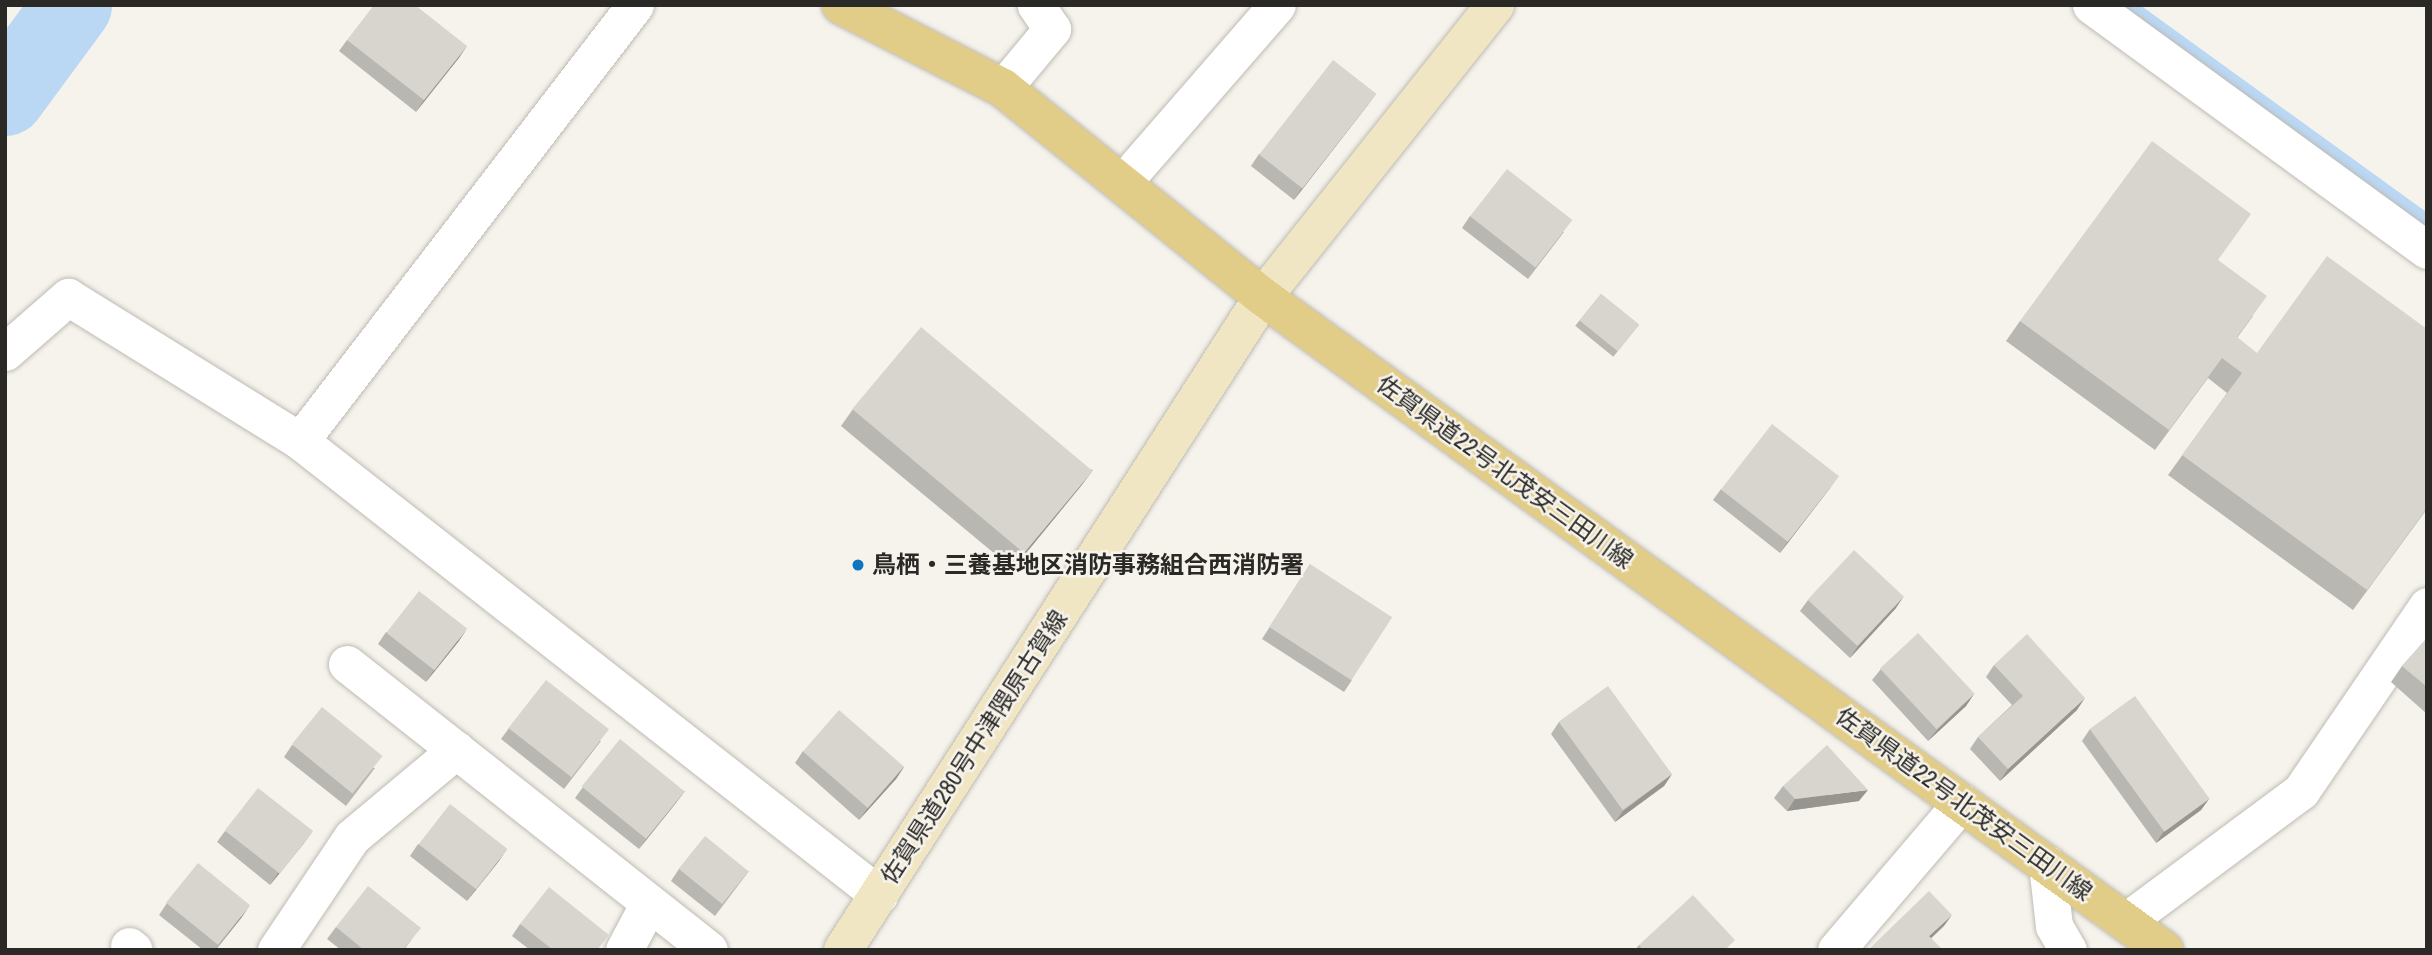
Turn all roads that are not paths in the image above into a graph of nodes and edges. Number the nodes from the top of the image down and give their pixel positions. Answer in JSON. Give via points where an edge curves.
{"nodes":[{"id":1,"x":635,"y":5,"type":"edge"},
{"id":2,"x":841,"y":5,"type":"edge"},
{"id":3,"x":1036,"y":5,"type":"edge"},
{"id":4,"x":1277,"y":5,"type":"edge"},
{"id":5,"x":1496,"y":5,"type":"edge"},
{"id":6,"x":2091,"y":5,"type":"edge"},
{"id":7,"x":1003,"y":88,"type":"junction"},
{"id":8,"x":1124,"y":181,"type":"junction"},
{"id":9,"x":2427,"y":250,"type":"edge"},
{"id":10,"x":1263,"y":297,"type":"junction"},
{"id":11,"x":5,"y":352,"type":"edge"},
{"id":12,"x":300,"y":441,"type":"junction"},
{"id":13,"x":2427,"y":607,"type":"edge"},
{"id":14,"x":347,"y":664,"type":"dead end"},
{"id":15,"x":456,"y":750,"type":"junction"},
{"id":16,"x":1962,"y":802,"type":"junction"},
{"id":17,"x":2048,"y":864,"type":"junction"},
{"id":18,"x":879,"y":895,"type":"junction"},
{"id":19,"x":649,"y":903,"type":"junction"},
{"id":20,"x":2126,"y":921,"type":"junction"},
{"id":21,"x":276,"y":950,"type":"edge"},
{"id":22,"x":624,"y":950,"type":"edge"},
{"id":23,"x":709,"y":950,"type":"edge"},
{"id":24,"x":843,"y":950,"type":"edge"},
{"id":25,"x":1836,"y":950,"type":"edge"},
{"id":26,"x":2068,"y":950,"type":"edge"},
{"id":27,"x":2164,"y":950,"type":"edge"}],
"edges":[{"from":1,"to":12,"type":"street"},
{"from":2,"to":7,"type":"main road","name":"佐賀県道22号北茂安三田川線"},
{"from":3,"to":7,"type":"street","via":[[1052,29]]},
{"from":4,"to":8,"type":"street"},
{"from":5,"to":10,"type":"main road","name":"佐賀県道280号中津隈原古賀線"},
{"from":6,"to":9,"type":"street"},
{"from":7,"to":8,"type":"main road","name":"佐賀県道22号北茂安三田川線"},
{"from":8,"to":10,"type":"main road","name":"佐賀県道22号北茂安三田川線"},
{"from":10,"to":16,"type":"main road","name":"佐賀県道22号北茂安三田川線"},
{"from":10,"to":18,"type":"main road","name":"佐賀県道280号中津隈原古賀線"},
{"from":11,"to":12,"type":"street","via":[[68,297]]},
{"from":12,"to":18,"type":"street"},
{"from":13,"to":20,"type":"street","via":[[2301,791]]},
{"from":14,"to":15,"type":"street"},
{"from":15,"to":19,"type":"street"},
{"from":15,"to":21,"type":"street","via":[[352,837]]},
{"from":16,"to":17,"type":"main road","name":"佐賀県道22号北茂安三田川線"},
{"from":16,"to":25,"type":"street"},
{"from":17,"to":20,"type":"main road","name":"佐賀県道22号北茂安三田川線"},
{"from":17,"to":26,"type":"street","via":[[2054,926]]},
{"from":18,"to":24,"type":"main road","name":"佐賀県道280号中津隈原古賀線"},
{"from":19,"to":22,"type":"street"},
{"from":19,"to":23,"type":"street"},
{"from":20,"to":27,"type":"main road","name":"佐賀県道22号北茂安三田川線"}]}
